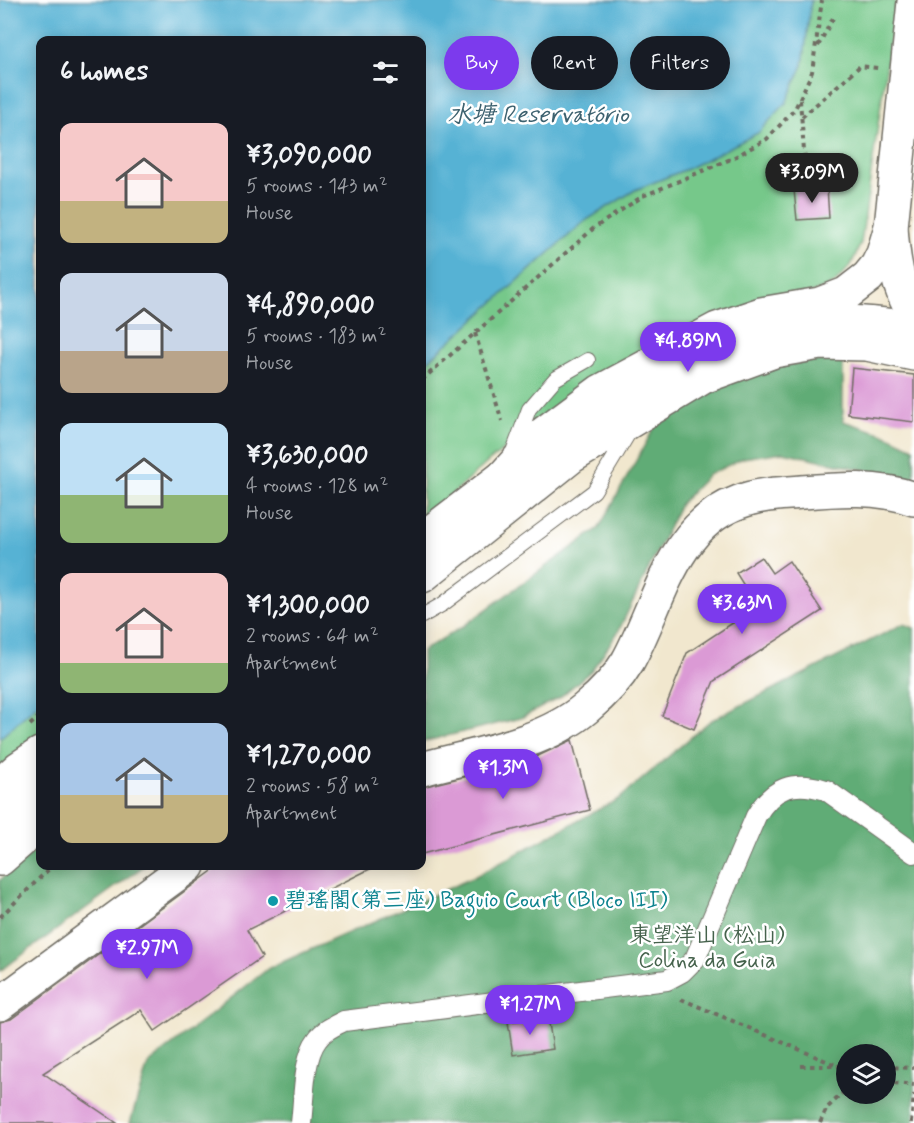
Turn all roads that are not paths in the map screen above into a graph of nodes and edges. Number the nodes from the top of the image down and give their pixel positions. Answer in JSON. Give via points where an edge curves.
{"nodes":[{"id":1,"x":914,"y":2,"type":"edge"},
{"id":2,"x":914,"y":111,"type":"edge"},
{"id":3,"x":895,"y":179,"type":"junction"},
{"id":4,"x":891,"y":227,"type":"junction"},
{"id":5,"x":914,"y":314,"type":"edge"},
{"id":6,"x":914,"y":328,"type":"edge"},
{"id":7,"x":914,"y":354,"type":"edge"},
{"id":8,"x":588,"y":360,"type":"dead end"},
{"id":9,"x":640,"y":414,"type":"junction"},
{"id":10,"x":507,"y":465,"type":"junction"},
{"id":11,"x":914,"y":499,"type":"edge"},
{"id":12,"x":426,"y":536,"type":"edge"},
{"id":13,"x":426,"y":573,"type":"edge"},
{"id":14,"x":426,"y":614,"type":"edge"},
{"id":15,"x":36,"y":757,"type":"edge"},
{"id":16,"x":426,"y":767,"type":"edge"},
{"id":17,"x":0,"y":785,"type":"edge"},
{"id":18,"x":36,"y":795,"type":"edge"},
{"id":19,"x":15,"y":837,"type":"edge"},
{"id":20,"x":914,"y":853,"type":"edge"},
{"id":21,"x":183,"y":870,"type":"edge"},
{"id":22,"x":0,"y":1004,"type":"edge"},
{"id":23,"x":301,"y":1123,"type":"edge"}],
"edges":[{"from":1,"to":3,"type":"main road"},
{"from":2,"to":3,"type":"main road"},
{"from":3,"to":4,"type":"main road"},
{"from":4,"to":5,"type":"main road","via":[[898,281]]},
{"from":4,"to":10,"type":"main road","via":[[877,266],[846,294],[820,304],[761,314],[711,332],[595,394]]},
{"from":6,"to":10,"type":"main road","via":[[825,322],[741,341],[674,371],[584,426]]},
{"from":7,"to":9,"type":"main road","via":[[867,344],[820,344],[774,351],[703,377]]},
{"from":8,"to":10,"type":"lane","via":[[555,379],[529,409]]},
{"from":9,"to":13,"type":"main road","via":[[572,456]]},
{"from":9,"to":14,"type":"lane","via":[[594,491]]},
{"from":10,"to":12,"type":"main road"},
{"from":11,"to":16,"type":"main road","via":[[875,490],[838,489],[757,496],[720,511],[704,523],[678,554],[627,663],[586,709],[532,740]]},
{"from":15,"to":17,"type":"main road"},
{"from":18,"to":19,"type":"main road"},
{"from":20,"to":23,"type":"street","via":[[826,790],[793,785],[777,792],[764,802],[756,816],[694,959],[682,972],[667,980],[344,1021],[328,1028],[309,1055]]},
{"from":21,"to":22,"type":"main road"}]}
